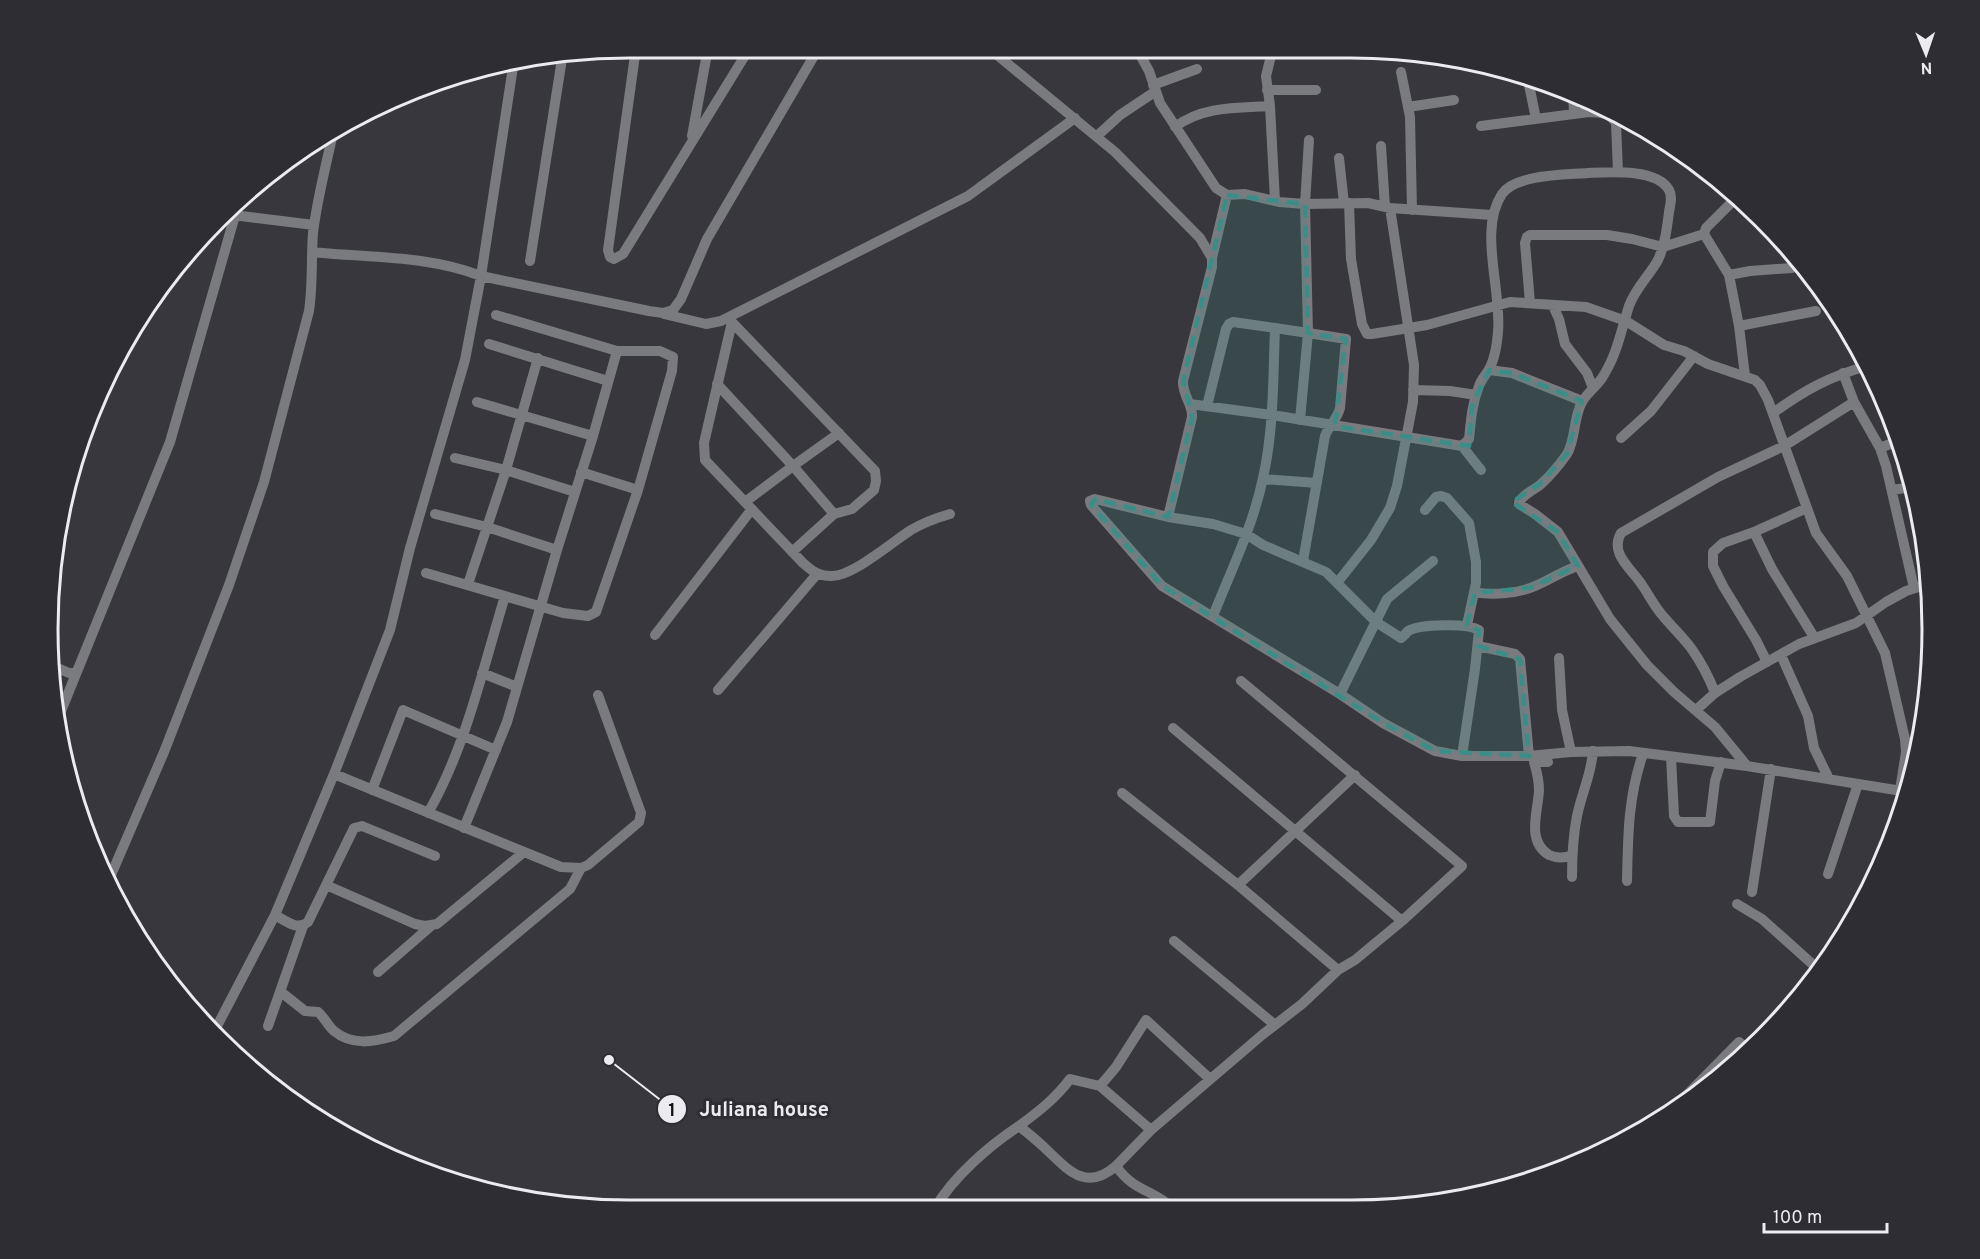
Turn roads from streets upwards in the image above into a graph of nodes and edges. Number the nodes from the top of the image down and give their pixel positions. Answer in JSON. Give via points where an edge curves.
{"nodes":[{"id":1,"x":635,"y":58,"type":"edge"},
{"id":2,"x":706,"y":58,"type":"edge"},
{"id":3,"x":744,"y":58,"type":"edge"},
{"id":4,"x":813,"y":58,"type":"edge"},
{"id":5,"x":1001,"y":58,"type":"edge"},
{"id":6,"x":1141,"y":58,"type":"edge"},
{"id":7,"x":1270,"y":58,"type":"edge"},
{"id":8,"x":561,"y":62,"type":"edge"},
{"id":9,"x":1197,"y":69,"type":"dead end"},
{"id":10,"x":512,"y":70,"type":"edge"},
{"id":11,"x":1401,"y":72,"type":"dead end"},
{"id":12,"x":1155,"y":88,"type":"junction"},
{"id":13,"x":1530,"y":88,"type":"edge"},
{"id":14,"x":1267,"y":90,"type":"junction"},
{"id":15,"x":1316,"y":90,"type":"dead end"},
{"id":16,"x":1454,"y":100,"type":"dead end"},
{"id":17,"x":1574,"y":104,"type":"edge"},
{"id":18,"x":1270,"y":106,"type":"junction"},
{"id":19,"x":1408,"y":107,"type":"junction"},
{"id":20,"x":1592,"y":112,"type":"edge"},
{"id":21,"x":1574,"y":114,"type":"junction"},
{"id":22,"x":1075,"y":118,"type":"junction"},
{"id":23,"x":1536,"y":119,"type":"junction"},
{"id":24,"x":1616,"y":124,"type":"edge"},
{"id":25,"x":1481,"y":126,"type":"dead end"},
{"id":26,"x":1175,"y":127,"type":"junction"},
{"id":27,"x":1097,"y":136,"type":"junction"},
{"id":28,"x":1309,"y":140,"type":"dead end"},
{"id":29,"x":691,"y":142,"type":"junction"},
{"id":30,"x":331,"y":143,"type":"edge"},
{"id":31,"x":1381,"y":146,"type":"dead end"},
{"id":32,"x":1340,"y":158,"type":"dead end"},
{"id":33,"x":1618,"y":172,"type":"junction"},
{"id":34,"x":1227,"y":195,"type":"junction"},
{"id":35,"x":1275,"y":201,"type":"junction"},
{"id":36,"x":1346,"y":203,"type":"junction"},
{"id":37,"x":1305,"y":204,"type":"junction"},
{"id":38,"x":1732,"y":205,"type":"edge"},
{"id":39,"x":1388,"y":207,"type":"junction"},
{"id":40,"x":1412,"y":210,"type":"junction"},
{"id":41,"x":238,"y":214,"type":"edge"},
{"id":42,"x":1492,"y":215,"type":"junction"},
{"id":43,"x":234,"y":219,"type":"edge"},
{"id":44,"x":315,"y":225,"type":"junction"},
{"id":45,"x":1704,"y":234,"type":"junction"},
{"id":46,"x":1663,"y":247,"type":"junction"},
{"id":47,"x":312,"y":252,"type":"junction"},
{"id":48,"x":1212,"y":258,"type":"junction"},
{"id":49,"x":530,"y":261,"type":"dead end"},
{"id":50,"x":1792,"y":268,"type":"dead end"},
{"id":51,"x":1729,"y":274,"type":"junction"},
{"id":52,"x":481,"y":276,"type":"junction"},
{"id":53,"x":1530,"y":303,"type":"junction"},
{"id":54,"x":1498,"y":304,"type":"junction"},
{"id":55,"x":1553,"y":306,"type":"junction"},
{"id":56,"x":1816,"y":311,"type":"dead end"},
{"id":57,"x":663,"y":313,"type":"junction"},
{"id":58,"x":496,"y":315,"type":"dead end"},
{"id":59,"x":730,"y":320,"type":"junction"},
{"id":60,"x":1626,"y":321,"type":"junction"},
{"id":61,"x":1739,"y":326,"type":"junction"},
{"id":62,"x":1275,"y":328,"type":"junction"},
{"id":63,"x":1409,"y":328,"type":"junction"},
{"id":64,"x":1308,"y":333,"type":"junction"},
{"id":65,"x":489,"y":344,"type":"dead end"},
{"id":66,"x":617,"y":351,"type":"junction"},
{"id":67,"x":1695,"y":356,"type":"junction"},
{"id":68,"x":538,"y":358,"type":"junction"},
{"id":69,"x":1858,"y":369,"type":"edge"},
{"id":70,"x":1489,"y":370,"type":"junction"},
{"id":71,"x":1843,"y":373,"type":"junction"},
{"id":72,"x":1745,"y":376,"type":"junction"},
{"id":73,"x":608,"y":381,"type":"junction"},
{"id":74,"x":717,"y":384,"type":"junction"},
{"id":75,"x":1593,"y":388,"type":"junction"},
{"id":76,"x":1413,"y":390,"type":"junction"},
{"id":77,"x":1476,"y":395,"type":"junction"},
{"id":78,"x":1582,"y":401,"type":"junction"},
{"id":79,"x":477,"y":402,"type":"dead end"},
{"id":80,"x":1854,"y":402,"type":"junction"},
{"id":81,"x":1190,"y":404,"type":"junction"},
{"id":82,"x":1207,"y":406,"type":"junction"},
{"id":83,"x":1773,"y":413,"type":"junction"},
{"id":84,"x":522,"y":415,"type":"junction"},
{"id":85,"x":1272,"y":415,"type":"junction"},
{"id":86,"x":1300,"y":420,"type":"junction"},
{"id":87,"x":1329,"y":425,"type":"junction"},
{"id":88,"x":839,"y":433,"type":"junction"},
{"id":89,"x":593,"y":436,"type":"junction"},
{"id":90,"x":1407,"y":436,"type":"junction"},
{"id":91,"x":1621,"y":438,"type":"dead end"},
{"id":92,"x":1890,"y":444,"type":"edge"},
{"id":93,"x":1462,"y":446,"type":"junction"},
{"id":94,"x":1784,"y":446,"type":"junction"},
{"id":95,"x":1880,"y":448,"type":"junction"},
{"id":96,"x":455,"y":458,"type":"dead end"},
{"id":97,"x":793,"y":466,"type":"junction"},
{"id":98,"x":506,"y":470,"type":"junction"},
{"id":99,"x":1481,"y":470,"type":"dead end"},
{"id":100,"x":581,"y":472,"type":"junction"},
{"id":101,"x":1263,"y":479,"type":"junction"},
{"id":102,"x":1317,"y":483,"type":"junction"},
{"id":103,"x":639,"y":489,"type":"junction"},
{"id":104,"x":1904,"y":489,"type":"edge"},
{"id":105,"x":1892,"y":490,"type":"junction"},
{"id":106,"x":575,"y":492,"type":"junction"},
{"id":107,"x":748,"y":505,"type":"junction"},
{"id":108,"x":1807,"y":508,"type":"junction"},
{"id":109,"x":1425,"y":510,"type":"dead end"},
{"id":110,"x":435,"y":514,"type":"dead end"},
{"id":111,"x":834,"y":514,"type":"junction"},
{"id":112,"x":950,"y":514,"type":"dead end"},
{"id":113,"x":1168,"y":517,"type":"junction"},
{"id":114,"x":487,"y":528,"type":"junction"},
{"id":115,"x":1754,"y":532,"type":"junction"},
{"id":116,"x":1246,"y":534,"type":"junction"},
{"id":117,"x":557,"y":550,"type":"junction"},
{"id":118,"x":792,"y":552,"type":"junction"},
{"id":119,"x":1303,"y":561,"type":"junction"},
{"id":120,"x":1433,"y":561,"type":"dead end"},
{"id":121,"x":1578,"y":566,"type":"junction"},
{"id":122,"x":426,"y":573,"type":"dead end"},
{"id":123,"x":817,"y":574,"type":"junction"},
{"id":124,"x":1337,"y":583,"type":"junction"},
{"id":125,"x":468,"y":584,"type":"junction"},
{"id":126,"x":1920,"y":586,"type":"edge"},
{"id":127,"x":1914,"y":588,"type":"junction"},
{"id":128,"x":1475,"y":592,"type":"junction"},
{"id":129,"x":505,"y":596,"type":"junction"},
{"id":130,"x":541,"y":606,"type":"junction"},
{"id":131,"x":1213,"y":616,"type":"junction"},
{"id":132,"x":1867,"y":617,"type":"junction"},
{"id":133,"x":1376,"y":622,"type":"junction"},
{"id":134,"x":1467,"y":626,"type":"junction"},
{"id":135,"x":655,"y":636,"type":"dead end"},
{"id":136,"x":1814,"y":637,"type":"junction"},
{"id":137,"x":1478,"y":646,"type":"junction"},
{"id":138,"x":1781,"y":655,"type":"junction"},
{"id":139,"x":1559,"y":658,"type":"dead end"},
{"id":140,"x":1767,"y":662,"type":"junction"},
{"id":141,"x":60,"y":669,"type":"edge"},
{"id":142,"x":76,"y":673,"type":"junction"},
{"id":143,"x":482,"y":673,"type":"junction"},
{"id":144,"x":1241,"y":681,"type":"dead end"},
{"id":145,"x":517,"y":687,"type":"junction"},
{"id":146,"x":718,"y":690,"type":"dead end"},
{"id":147,"x":1715,"y":693,"type":"junction"},
{"id":148,"x":1340,"y":694,"type":"junction"},
{"id":149,"x":598,"y":695,"type":"dead end"},
{"id":150,"x":63,"y":707,"type":"edge"},
{"id":151,"x":1696,"y":710,"type":"junction"},
{"id":152,"x":1173,"y":728,"type":"dead end"},
{"id":153,"x":462,"y":735,"type":"junction"},
{"id":154,"x":496,"y":750,"type":"junction"},
{"id":155,"x":1571,"y":752,"type":"junction"},
{"id":156,"x":1593,"y":752,"type":"junction"},
{"id":157,"x":1643,"y":753,"type":"junction"},
{"id":158,"x":1558,"y":754,"type":"junction"},
{"id":159,"x":1462,"y":756,"type":"junction"},
{"id":160,"x":1529,"y":756,"type":"junction"},
{"id":161,"x":1671,"y":757,"type":"junction"},
{"id":162,"x":1721,"y":762,"type":"junction"},
{"id":163,"x":1747,"y":766,"type":"junction"},
{"id":164,"x":1905,"y":766,"type":"edge"},
{"id":165,"x":1771,"y":769,"type":"junction"},
{"id":166,"x":334,"y":774,"type":"junction"},
{"id":167,"x":1354,"y":775,"type":"junction"},
{"id":168,"x":1828,"y":779,"type":"junction"},
{"id":169,"x":1858,"y":784,"type":"junction"},
{"id":170,"x":372,"y":790,"type":"junction"},
{"id":171,"x":1898,"y":790,"type":"edge"},
{"id":172,"x":1122,"y":793,"type":"dead end"},
{"id":173,"x":428,"y":813,"type":"junction"},
{"id":174,"x":464,"y":828,"type":"junction"},
{"id":175,"x":1295,"y":832,"type":"junction"},
{"id":176,"x":524,"y":852,"type":"junction"},
{"id":177,"x":1572,"y":855,"type":"junction"},
{"id":178,"x":435,"y":856,"type":"dead end"},
{"id":179,"x":581,"y":868,"type":"junction"},
{"id":180,"x":112,"y":872,"type":"edge"},
{"id":181,"x":1828,"y":874,"type":"dead end"},
{"id":182,"x":1572,"y":877,"type":"dead end"},
{"id":183,"x":1627,"y":881,"type":"dead end"},
{"id":184,"x":326,"y":885,"type":"junction"},
{"id":185,"x":1238,"y":885,"type":"junction"},
{"id":186,"x":1752,"y":892,"type":"dead end"},
{"id":187,"x":1737,"y":904,"type":"dead end"},
{"id":188,"x":275,"y":915,"type":"junction"},
{"id":189,"x":1402,"y":921,"type":"junction"},
{"id":190,"x":303,"y":926,"type":"junction"},
{"id":191,"x":431,"y":926,"type":"junction"},
{"id":192,"x":1174,"y":941,"type":"dead end"},
{"id":193,"x":1813,"y":964,"type":"edge"},
{"id":194,"x":1338,"y":970,"type":"junction"},
{"id":195,"x":378,"y":972,"type":"dead end"},
{"id":196,"x":281,"y":992,"type":"junction"},
{"id":197,"x":218,"y":1025,"type":"edge"},
{"id":198,"x":1275,"y":1025,"type":"junction"},
{"id":199,"x":268,"y":1026,"type":"dead end"},
{"id":200,"x":1742,"y":1045,"type":"edge"},
{"id":201,"x":1210,"y":1079,"type":"junction"},
{"id":202,"x":1701,"y":1080,"type":"edge"},
{"id":203,"x":1100,"y":1086,"type":"junction"},
{"id":204,"x":1019,"y":1126,"type":"junction"},
{"id":205,"x":1151,"y":1130,"type":"junction"},
{"id":206,"x":1116,"y":1166,"type":"junction"},
{"id":207,"x":939,"y":1200,"type":"edge"},
{"id":208,"x":1165,"y":1200,"type":"edge"}],
"edges":[{"from":1,"to":29,"type":"street","via":[[608,250],[614,260],[623,254]]},
{"from":2,"to":29,"type":"street"},
{"from":3,"to":29,"type":"street"},
{"from":4,"to":57,"type":"street","via":[[707,239],[681,299],[673,310]]},
{"from":5,"to":22,"type":"street"},
{"from":6,"to":12,"type":"street"},
{"from":7,"to":14,"type":"street"},
{"from":8,"to":49,"type":"street"},
{"from":9,"to":12,"type":"street"},
{"from":10,"to":52,"type":"street"},
{"from":11,"to":19,"type":"street"},
{"from":12,"to":26,"type":"street"},
{"from":12,"to":27,"type":"street"},
{"from":13,"to":23,"type":"street"},
{"from":14,"to":15,"type":"street"},
{"from":14,"to":18,"type":"street"},
{"from":16,"to":19,"type":"street"},
{"from":17,"to":21,"type":"street"},
{"from":18,"to":26,"type":"street","via":[[1213,111],[1190,117]]},
{"from":18,"to":35,"type":"street"},
{"from":19,"to":40,"type":"street"},
{"from":20,"to":21,"type":"street"},
{"from":21,"to":23,"type":"street"},
{"from":22,"to":27,"type":"street"},
{"from":22,"to":59,"type":"street","via":[[968,196]]},
{"from":23,"to":25,"type":"street"},
{"from":24,"to":33,"type":"street"},
{"from":26,"to":34,"type":"street","via":[[1216,188]]},
{"from":27,"to":48,"type":"street","via":[[1200,238]]},
{"from":28,"to":37,"type":"street"},
{"from":30,"to":44,"type":"street"},
{"from":31,"to":39,"type":"street"},
{"from":32,"to":36,"type":"street"},
{"from":33,"to":42,"type":"street","via":[[1520,182],[1506,189]]},
{"from":33,"to":46,"type":"street","via":[[1653,178],[1669,190]]},
{"from":34,"to":35,"type":"street","via":[[1245,194]]},
{"from":34,"to":48,"type":"street"},
{"from":35,"to":37,"type":"street"},
{"from":36,"to":37,"type":"street"},
{"from":36,"to":39,"type":"street"},
{"from":36,"to":63,"type":"street","via":[[1363,330],[1372,334]]},
{"from":37,"to":64,"type":"street"},
{"from":38,"to":45,"type":"street"},
{"from":39,"to":40,"type":"street"},
{"from":39,"to":63,"type":"street"},
{"from":40,"to":42,"type":"street"},
{"from":41,"to":44,"type":"street"},
{"from":42,"to":54,"type":"street"},
{"from":43,"to":142,"type":"street","via":[[170,442]]},
{"from":44,"to":47,"type":"street"},
{"from":45,"to":46,"type":"street"},
{"from":45,"to":51,"type":"street"},
{"from":46,"to":53,"type":"street","via":[[1607,236],[1530,235],[1525,243]]},
{"from":46,"to":60,"type":"street","via":[[1635,294]]},
{"from":47,"to":52,"type":"street","via":[[434,263]]},
{"from":47,"to":180,"type":"street","via":[[309,311],[264,482],[164,752]]},
{"from":48,"to":81,"type":"street","via":[[1183,381]]},
{"from":50,"to":51,"type":"street"},
{"from":51,"to":61,"type":"street"},
{"from":52,"to":57,"type":"street"},
{"from":52,"to":166,"type":"street","via":[[465,360],[390,630]]},
{"from":53,"to":54,"type":"street"},
{"from":53,"to":55,"type":"street"},
{"from":54,"to":63,"type":"street"},
{"from":54,"to":70,"type":"street","via":[[1498,331]]},
{"from":55,"to":60,"type":"street","via":[[1586,307]]},
{"from":55,"to":75,"type":"street","via":[[1566,344]]},
{"from":56,"to":61,"type":"street"},
{"from":57,"to":59,"type":"street","via":[[706,324]]},
{"from":58,"to":66,"type":"street"},
{"from":59,"to":74,"type":"street"},
{"from":59,"to":88,"type":"street"},
{"from":60,"to":67,"type":"street","via":[[1664,345]]},
{"from":60,"to":75,"type":"street","via":[[1611,362]]},
{"from":61,"to":72,"type":"street"},
{"from":62,"to":64,"type":"street"},
{"from":62,"to":82,"type":"street","via":[[1229,324]]},
{"from":62,"to":85,"type":"street"},
{"from":63,"to":76,"type":"street"},
{"from":64,"to":86,"type":"street"},
{"from":64,"to":87,"type":"street","via":[[1346,339],[1340,408]]},
{"from":65,"to":68,"type":"street"},
{"from":66,"to":73,"type":"street"},
{"from":66,"to":103,"type":"street","via":[[660,351],[673,357]]},
{"from":67,"to":72,"type":"street"},
{"from":67,"to":91,"type":"street","via":[[1651,411]]},
{"from":68,"to":73,"type":"street"},
{"from":68,"to":84,"type":"street"},
{"from":69,"to":71,"type":"street"},
{"from":70,"to":77,"type":"street"},
{"from":70,"to":78,"type":"street","via":[[1512,373]]},
{"from":71,"to":80,"type":"street"},
{"from":71,"to":83,"type":"street","via":[[1801,393]]},
{"from":72,"to":83,"type":"street","via":[[1760,385]]},
{"from":73,"to":89,"type":"street"},
{"from":74,"to":97,"type":"street"},
{"from":74,"to":107,"type":"street","via":[[704,443],[705,460]]},
{"from":75,"to":78,"type":"street"},
{"from":76,"to":77,"type":"street"},
{"from":76,"to":90,"type":"street"},
{"from":77,"to":93,"type":"street","via":[[1469,439]]},
{"from":78,"to":121,"type":"street","via":[[1567,454],[1519,502],[1558,532]]},
{"from":79,"to":84,"type":"street"},
{"from":80,"to":94,"type":"street"},
{"from":80,"to":95,"type":"street"},
{"from":81,"to":82,"type":"street"},
{"from":81,"to":113,"type":"street","via":[[1192,417]]},
{"from":82,"to":85,"type":"street"},
{"from":83,"to":94,"type":"street"},
{"from":84,"to":89,"type":"street"},
{"from":84,"to":98,"type":"street"},
{"from":85,"to":86,"type":"street"},
{"from":85,"to":101,"type":"street"},
{"from":86,"to":87,"type":"street"},
{"from":87,"to":90,"type":"street"},
{"from":87,"to":102,"type":"street"},
{"from":88,"to":97,"type":"street"},
{"from":88,"to":111,"type":"street","via":[[875,471],[876,482],[873,490],[852,509]]},
{"from":89,"to":100,"type":"street"},
{"from":90,"to":93,"type":"street"},
{"from":90,"to":124,"type":"street","via":[[1390,508]]},
{"from":92,"to":95,"type":"street"},
{"from":93,"to":99,"type":"street"},
{"from":94,"to":108,"type":"street"},
{"from":94,"to":147,"type":"street","via":[[1718,477],[1621,533],[1617,540],[1627,568],[1692,650]]},
{"from":95,"to":105,"type":"street"},
{"from":96,"to":98,"type":"street"},
{"from":97,"to":107,"type":"street"},
{"from":97,"to":111,"type":"street"},
{"from":98,"to":106,"type":"street"},
{"from":98,"to":114,"type":"street"},
{"from":100,"to":103,"type":"street"},
{"from":100,"to":106,"type":"street"},
{"from":101,"to":102,"type":"street"},
{"from":101,"to":116,"type":"street"},
{"from":102,"to":119,"type":"street"},
{"from":103,"to":130,"type":"street","via":[[596,612],[584,616]]},
{"from":104,"to":105,"type":"street"},
{"from":105,"to":127,"type":"street"},
{"from":106,"to":117,"type":"street"},
{"from":107,"to":118,"type":"street"},
{"from":107,"to":135,"type":"street"},
{"from":108,"to":115,"type":"street"},
{"from":108,"to":132,"type":"street","via":[[1816,533],[1847,576]]},
{"from":109,"to":128,"type":"street","via":[[1441,496],[1469,523],[1476,562]]},
{"from":110,"to":114,"type":"street"},
{"from":111,"to":118,"type":"street"},
{"from":112,"to":123,"type":"street","via":[[929,520],[846,574]]},
{"from":113,"to":116,"type":"street"},
{"from":113,"to":131,"type":"street","via":[[1090,501],[1162,585]]},
{"from":114,"to":117,"type":"street"},
{"from":114,"to":125,"type":"street"},
{"from":115,"to":136,"type":"street"},
{"from":115,"to":140,"type":"street","via":[[1723,543],[1713,552],[1713,566]]},
{"from":116,"to":119,"type":"street"},
{"from":116,"to":131,"type":"street"},
{"from":117,"to":130,"type":"street"},
{"from":118,"to":123,"type":"street"},
{"from":119,"to":124,"type":"street","via":[[1326,572]]},
{"from":120,"to":133,"type":"street","via":[[1387,599]]},
{"from":121,"to":128,"type":"street","via":[[1530,588],[1490,595]]},
{"from":121,"to":151,"type":"street","via":[[1610,619],[1647,665]]},
{"from":122,"to":125,"type":"street"},
{"from":123,"to":146,"type":"street"},
{"from":124,"to":133,"type":"street"},
{"from":125,"to":129,"type":"street"},
{"from":126,"to":127,"type":"street"},
{"from":127,"to":132,"type":"street"},
{"from":128,"to":134,"type":"street"},
{"from":129,"to":130,"type":"street"},
{"from":129,"to":143,"type":"street"},
{"from":130,"to":145,"type":"street"},
{"from":131,"to":148,"type":"street"},
{"from":132,"to":136,"type":"street"},
{"from":132,"to":164,"type":"street","via":[[1885,653],[1902,718]]},
{"from":133,"to":134,"type":"street","via":[[1401,638],[1410,630]]},
{"from":133,"to":148,"type":"street"},
{"from":134,"to":137,"type":"street","via":[[1479,630]]},
{"from":136,"to":138,"type":"street"},
{"from":137,"to":159,"type":"street"},
{"from":137,"to":160,"type":"street","via":[[1515,654],[1520,659]]},
{"from":138,"to":140,"type":"street"},
{"from":138,"to":168,"type":"street","via":[[1808,716],[1814,748]]},
{"from":139,"to":155,"type":"street","via":[[1562,710]]},
{"from":140,"to":147,"type":"street"},
{"from":141,"to":142,"type":"street"},
{"from":142,"to":150,"type":"street"},
{"from":143,"to":145,"type":"street"},
{"from":143,"to":153,"type":"street"},
{"from":144,"to":167,"type":"street"},
{"from":145,"to":154,"type":"street"},
{"from":147,"to":151,"type":"street"},
{"from":148,"to":159,"type":"street","via":[[1435,751]]},
{"from":149,"to":179,"type":"street","via":[[641,813],[639,822]]},
{"from":151,"to":163,"type":"street"},
{"from":152,"to":175,"type":"street"},
{"from":153,"to":154,"type":"street"},
{"from":153,"to":170,"type":"street","via":[[404,710]]},
{"from":153,"to":173,"type":"street"},
{"from":154,"to":174,"type":"street"},
{"from":155,"to":156,"type":"street"},
{"from":155,"to":158,"type":"street"},
{"from":156,"to":157,"type":"street"},
{"from":156,"to":177,"type":"street","via":[[1592,772],[1582,797]]},
{"from":157,"to":161,"type":"street"},
{"from":157,"to":183,"type":"street","via":[[1630,801]]},
{"from":158,"to":160,"type":"street"},
{"from":158,"to":177,"type":"street","via":[[1550,761],[1534,762],[1539,792],[1535,835],[1552,856]]},
{"from":159,"to":160,"type":"street"},
{"from":161,"to":162,"type":"street"},
{"from":161,"to":162,"type":"street","via":[[1674,816],[1678,822],[1710,822]]},
{"from":162,"to":163,"type":"street"},
{"from":163,"to":165,"type":"street"},
{"from":165,"to":168,"type":"street"},
{"from":165,"to":186,"type":"street"},
{"from":166,"to":170,"type":"street"},
{"from":166,"to":188,"type":"street"},
{"from":167,"to":175,"type":"street"},
{"from":167,"to":189,"type":"street","via":[[1462,866]]},
{"from":168,"to":169,"type":"street"},
{"from":169,"to":171,"type":"street"},
{"from":169,"to":181,"type":"street"},
{"from":170,"to":173,"type":"street"},
{"from":172,"to":185,"type":"street"},
{"from":173,"to":174,"type":"street"},
{"from":174,"to":176,"type":"street"},
{"from":175,"to":185,"type":"street"},
{"from":175,"to":189,"type":"street"},
{"from":176,"to":179,"type":"street","via":[[561,867]]},
{"from":176,"to":191,"type":"street"},
{"from":177,"to":182,"type":"street"},
{"from":178,"to":184,"type":"street","via":[[357,826]]},
{"from":179,"to":196,"type":"street","via":[[570,889],[394,1036],[378,1041],[347,1039],[318,1012],[305,1011]]},
{"from":184,"to":190,"type":"street"},
{"from":184,"to":191,"type":"street","via":[[415,924]]},
{"from":185,"to":194,"type":"street"},
{"from":187,"to":193,"type":"street","via":[[1762,919]]},
{"from":188,"to":190,"type":"street","via":[[297,927]]},
{"from":188,"to":197,"type":"street"},
{"from":189,"to":194,"type":"street"},
{"from":190,"to":196,"type":"street"},
{"from":191,"to":195,"type":"street"},
{"from":192,"to":198,"type":"street"},
{"from":194,"to":198,"type":"street"},
{"from":196,"to":199,"type":"street"},
{"from":198,"to":201,"type":"street"},
{"from":200,"to":202,"type":"street","via":[[1739,1042]]},
{"from":201,"to":203,"type":"street","via":[[1146,1020]]},
{"from":201,"to":205,"type":"street"},
{"from":203,"to":204,"type":"street","via":[[1070,1079],[1053,1099]]},
{"from":203,"to":205,"type":"street"},
{"from":204,"to":206,"type":"street","via":[[1080,1177],[1107,1174]]},
{"from":204,"to":207,"type":"street","via":[[972,1163]]},
{"from":205,"to":206,"type":"street"},
{"from":206,"to":208,"type":"street","via":[[1125,1179]]}]}
